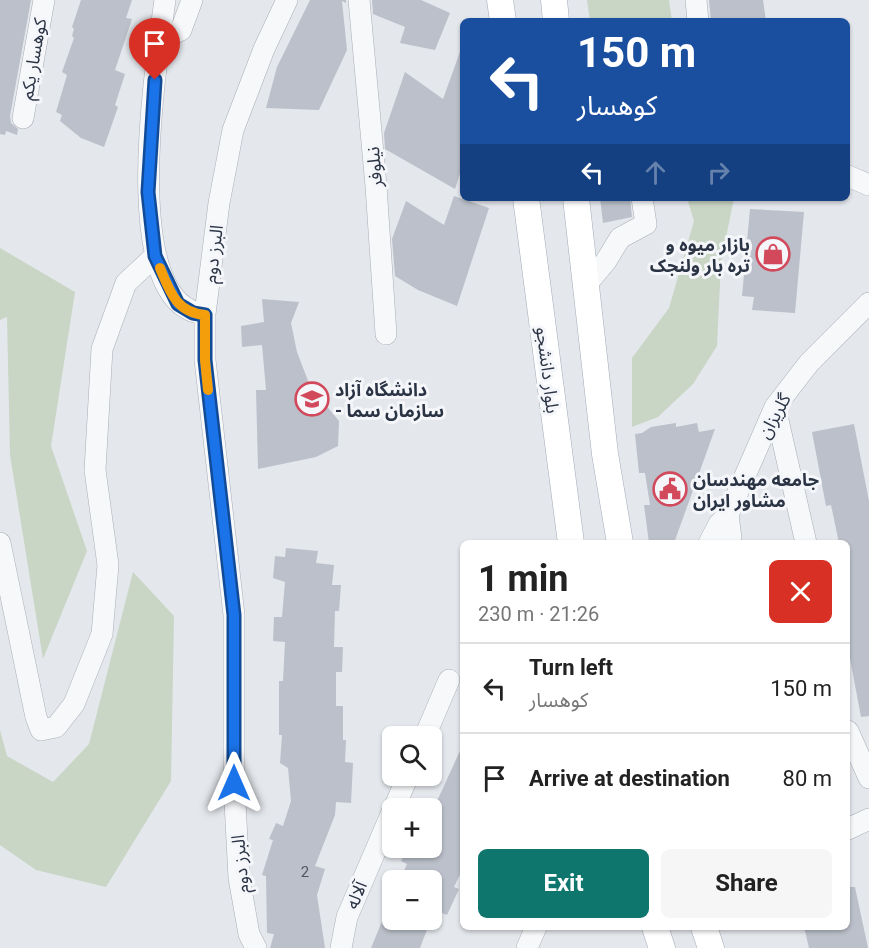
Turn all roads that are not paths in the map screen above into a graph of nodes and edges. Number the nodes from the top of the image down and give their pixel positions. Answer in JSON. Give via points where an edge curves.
{"nodes":[{"id":1,"x":44,"y":0,"type":"edge"},
{"id":2,"x":165,"y":0,"type":"edge"},
{"id":3,"x":192,"y":0,"type":"edge"},
{"id":4,"x":287,"y":0,"type":"edge"},
{"id":5,"x":359,"y":0,"type":"edge"},
{"id":6,"x":500,"y":0,"type":"edge"},
{"id":7,"x":554,"y":0,"type":"edge"},
{"id":8,"x":696,"y":0,"type":"edge"},
{"id":9,"x":503,"y":18,"type":"edge"},
{"id":10,"x":556,"y":18,"type":"edge"},
{"id":11,"x":698,"y":18,"type":"edge"},
{"id":12,"x":160,"y":40,"type":"junction"},
{"id":13,"x":23,"y":118,"type":"dead end"},
{"id":14,"x":850,"y":177,"type":"edge"},
{"id":15,"x":869,"y":185,"type":"edge"},
{"id":16,"x":526,"y":201,"type":"edge"},
{"id":17,"x":576,"y":201,"type":"edge"},
{"id":18,"x":642,"y":201,"type":"edge"},
{"id":19,"x":155,"y":256,"type":"junction"},
{"id":20,"x":586,"y":285,"type":"junction"},
{"id":21,"x":869,"y":303,"type":"edge"},
{"id":22,"x":205,"y":315,"type":"junction"},
{"id":23,"x":869,"y":315,"type":"edge"},
{"id":24,"x":842,"y":331,"type":"junction"},
{"id":25,"x":386,"y":334,"type":"dead end"},
{"id":26,"x":775,"y":407,"type":"junction"},
{"id":27,"x":728,"y":515,"type":"junction"},
{"id":28,"x":571,"y":540,"type":"edge"},
{"id":29,"x":619,"y":540,"type":"edge"},
{"id":30,"x":710,"y":540,"type":"edge"},
{"id":31,"x":730,"y":540,"type":"edge"},
{"id":32,"x":805,"y":540,"type":"edge"},
{"id":33,"x":0,"y":543,"type":"edge"},
{"id":34,"x":449,"y":680,"type":"dead end"},
{"id":35,"x":429,"y":726,"type":"edge"},
{"id":36,"x":850,"y":735,"type":"edge"},
{"id":37,"x":869,"y":778,"type":"edge"},
{"id":38,"x":869,"y":819,"type":"edge"},
{"id":39,"x":850,"y":828,"type":"edge"},
{"id":40,"x":382,"y":835,"type":"edge"},
{"id":41,"x":536,"y":930,"type":"edge"},
{"id":42,"x":656,"y":930,"type":"edge"},
{"id":43,"x":705,"y":930,"type":"edge"},
{"id":44,"x":256,"y":948,"type":"edge"},
{"id":45,"x":341,"y":948,"type":"edge"},
{"id":46,"x":527,"y":948,"type":"edge"},
{"id":47,"x":662,"y":948,"type":"edge"},
{"id":48,"x":711,"y":948,"type":"edge"}],
"edges":[{"from":1,"to":13,"type":"street","name":"کوهسار یکم"},
{"from":2,"to":12,"type":"street"},
{"from":3,"to":12,"type":"street","via":[[181,30]]},
{"from":4,"to":22,"type":"street","name":"البرز دوم","via":[[233,130]]},
{"from":5,"to":25,"type":"street","name":"نیلوفر"},
{"from":6,"to":9,"type":"main road"},
{"from":7,"to":10,"type":"main road"},
{"from":8,"to":11,"type":"street"},
{"from":12,"to":19,"type":"street","via":[[148,192]]},
{"from":14,"to":15,"type":"street"},
{"from":16,"to":28,"type":"main road","name":"بلوار دانشجو"},
{"from":17,"to":20,"type":"main road"},
{"from":18,"to":20,"type":"street","via":[[646,224],[620,238]]},
{"from":19,"to":22,"type":"street","via":[[178,304]]},
{"from":19,"to":33,"type":"street","via":[[126,283],[102,349],[95,470],[108,565],[102,634],[74,704],[56,726],[41,730]]},
{"from":20,"to":29,"type":"main road","via":[[605,454]]},
{"from":21,"to":24,"type":"street","name":"گلریزان"},
{"from":22,"to":44,"type":"street","name":"البرز دوم","via":[[205,360],[234,615],[234,783],[239,878],[249,934]]},
{"from":23,"to":24,"type":"street","name":"گلریزان"},
{"from":24,"to":26,"type":"street","name":"گلریزان","via":[[809,363]]},
{"from":26,"to":27,"type":"street","name":"گلریزان"},
{"from":26,"to":32,"type":"street"},
{"from":27,"to":30,"type":"street","name":"گلریزان"},
{"from":27,"to":31,"type":"street","name":"گلریزان"},
{"from":34,"to":35,"type":"street"},
{"from":36,"to":37,"type":"street"},
{"from":38,"to":39,"type":"street"},
{"from":40,"to":45,"type":"street","name":"آلاله","via":[[347,916]]},
{"from":41,"to":46,"type":"street"},
{"from":42,"to":47,"type":"main road"},
{"from":43,"to":48,"type":"main road"}]}
